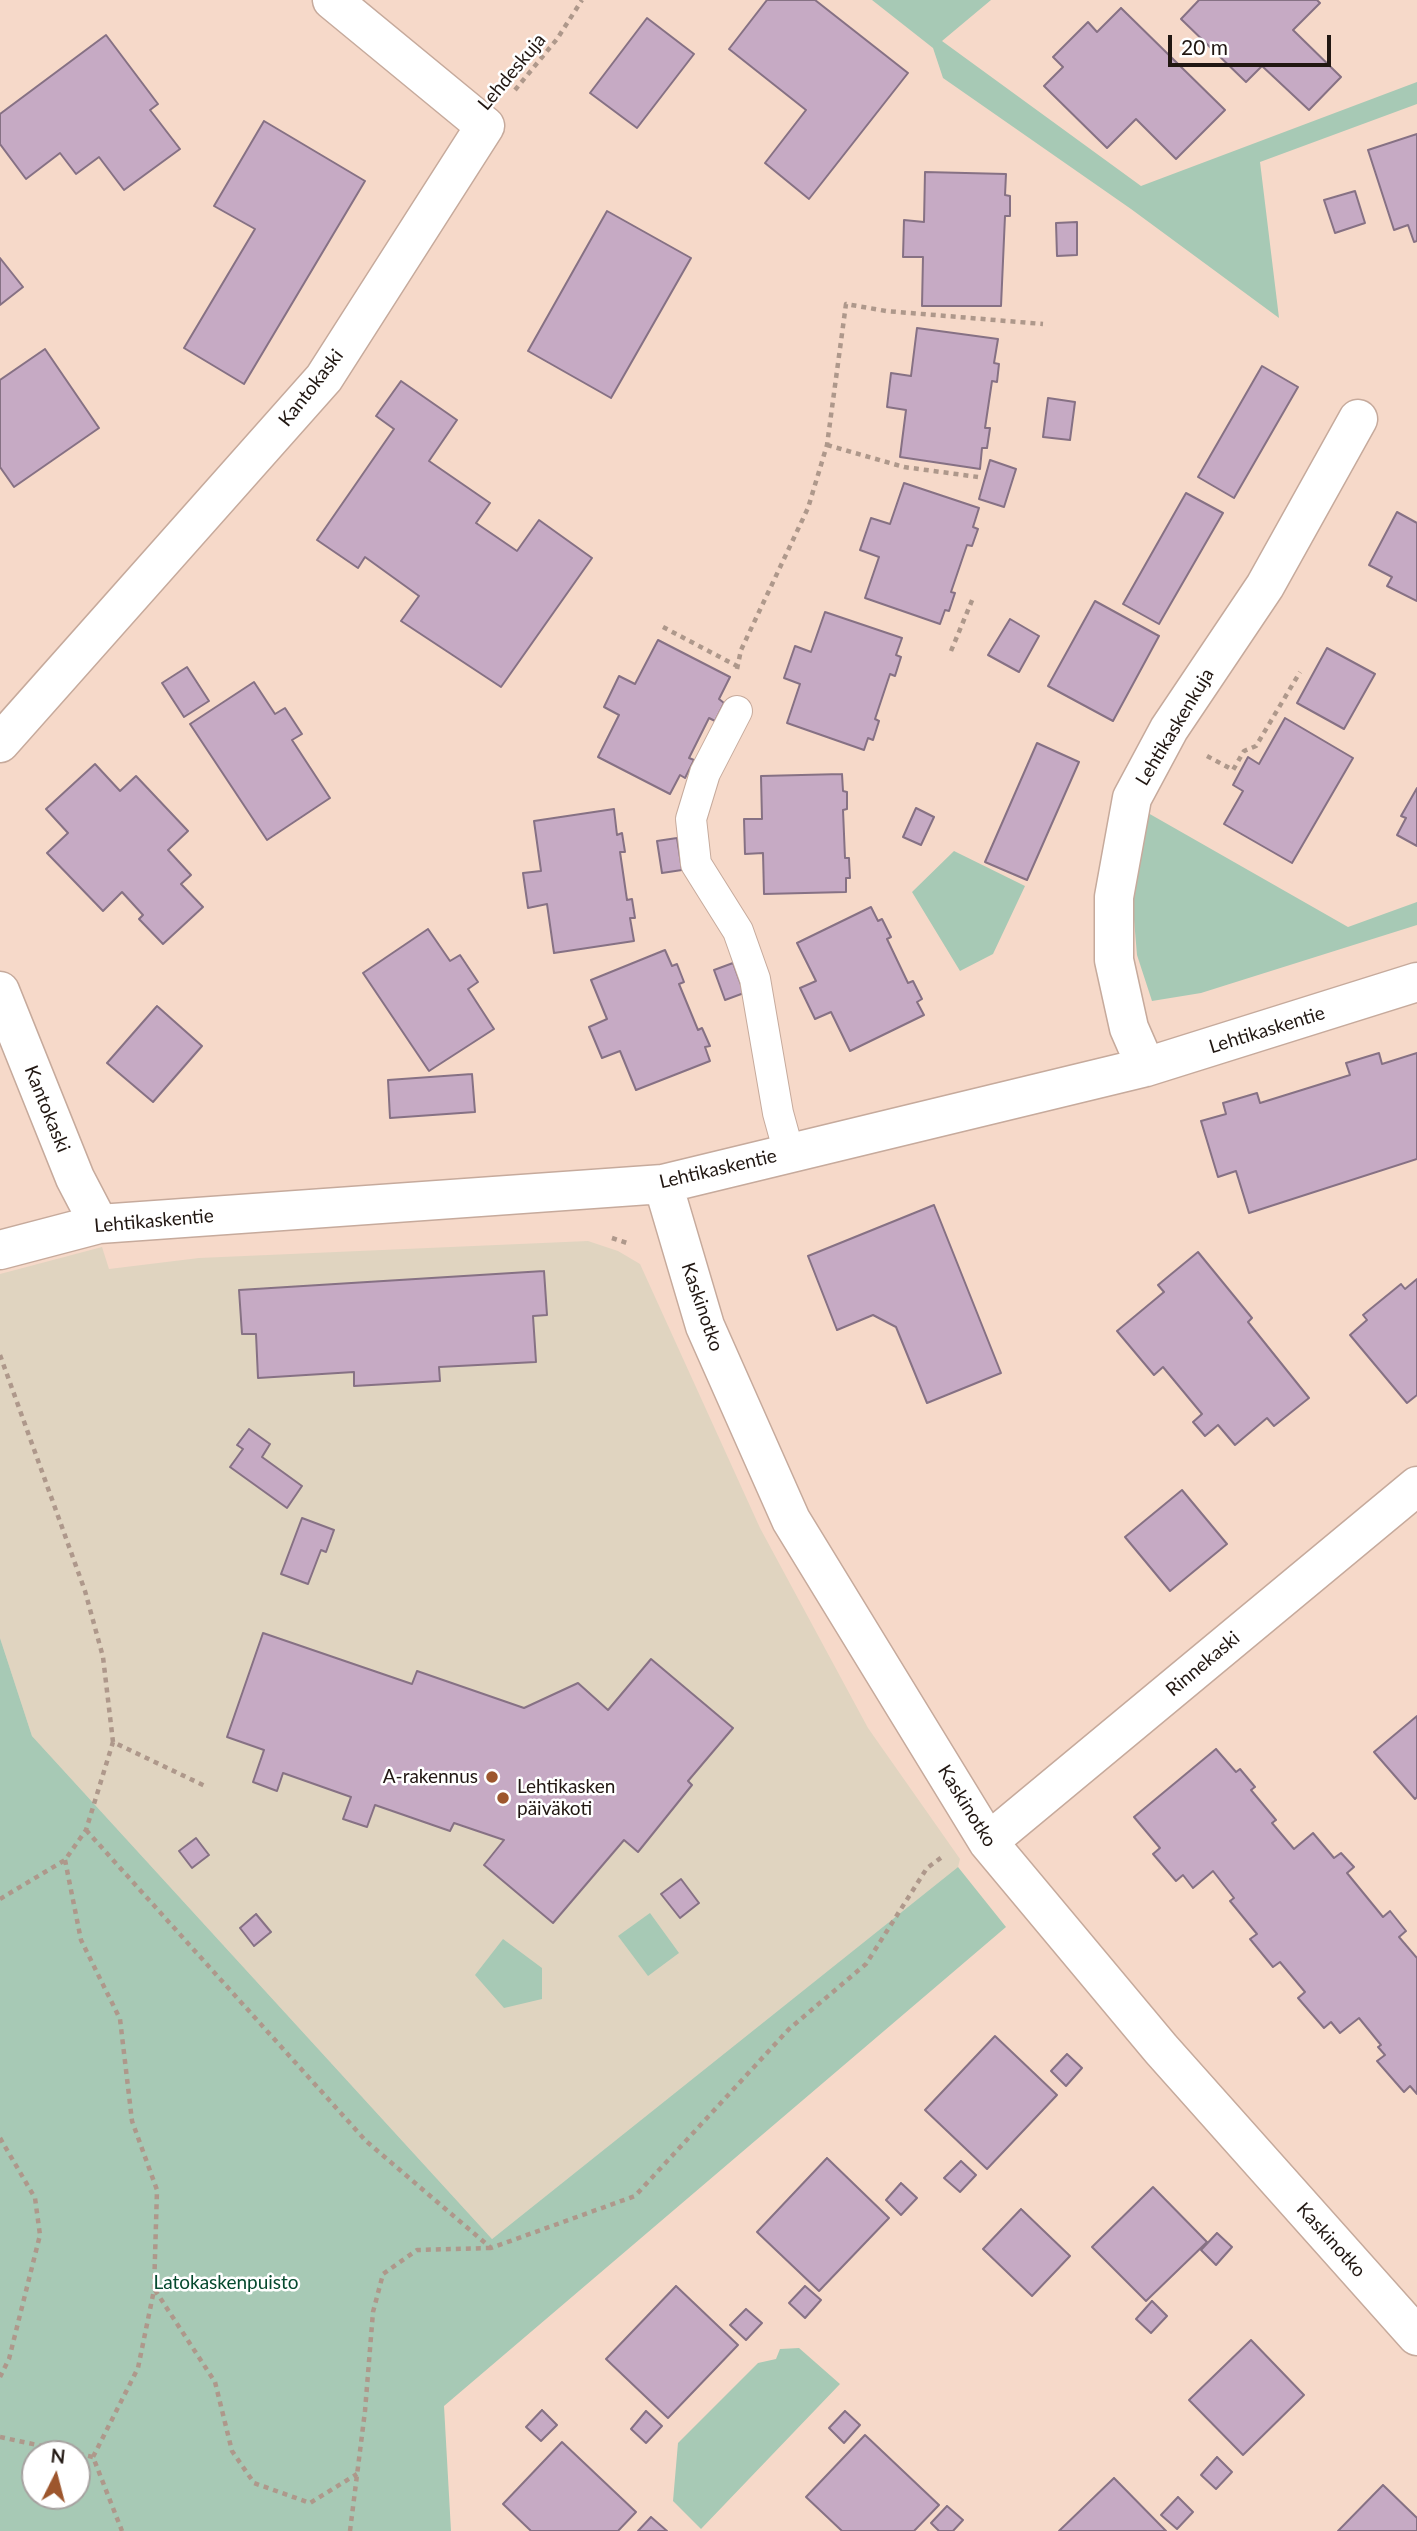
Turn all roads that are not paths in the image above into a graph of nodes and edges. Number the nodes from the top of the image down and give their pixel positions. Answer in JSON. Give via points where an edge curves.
{"nodes":[{"id":1,"x":332,"y":0,"type":"edge"},
{"id":2,"x":1359,"y":419,"type":"dead end"},
{"id":3,"x":737,"y":711,"type":"road end"},
{"id":4,"x":0,"y":743,"type":"edge"},
{"id":5,"x":1417,"y":982,"type":"edge"},
{"id":6,"x":0,"y":991,"type":"edge"},
{"id":7,"x":1146,"y":1067,"type":"junction"},
{"id":8,"x":789,"y":1153,"type":"junction"},
{"id":9,"x":663,"y":1184,"type":"junction"},
{"id":10,"x":99,"y":1224,"type":"junction"},
{"id":11,"x":0,"y":1250,"type":"edge"},
{"id":12,"x":1417,"y":1486,"type":"edge"},
{"id":13,"x":988,"y":1842,"type":"junction"},
{"id":14,"x":1417,"y":2336,"type":"edge"}],
"edges":[{"from":1,"to":4,"type":"street","name":"Kantokaski","via":[[485,126],[324,379]]},
{"from":2,"to":7,"type":"street","name":"Lehtikaskenkuja","via":[[1265,586],[1167,734],[1132,798],[1114,897],[1114,960],[1129,1028]]},
{"from":3,"to":8,"type":"lane","via":[[705,773],[691,819],[696,864],[738,931],[755,979]]},
{"from":5,"to":7,"type":"street","name":"Lehtikaskentie"},
{"from":6,"to":10,"type":"street","name":"Kantokaski","via":[[75,1178]]},
{"from":7,"to":8,"type":"street","name":"Lehtikaskentie"},
{"from":8,"to":9,"type":"street","name":"Lehtikaskentie"},
{"from":9,"to":10,"type":"street","name":"Lehtikaskentie"},
{"from":9,"to":13,"type":"street","name":"Kaskinotko","via":[[705,1326],[791,1520]]},
{"from":10,"to":11,"type":"street","name":"Lehtikaskentie"},
{"from":12,"to":13,"type":"street","name":"Rinnekaski"},
{"from":13,"to":14,"type":"street","name":"Kaskinotko","via":[[1161,2049]]}]}
